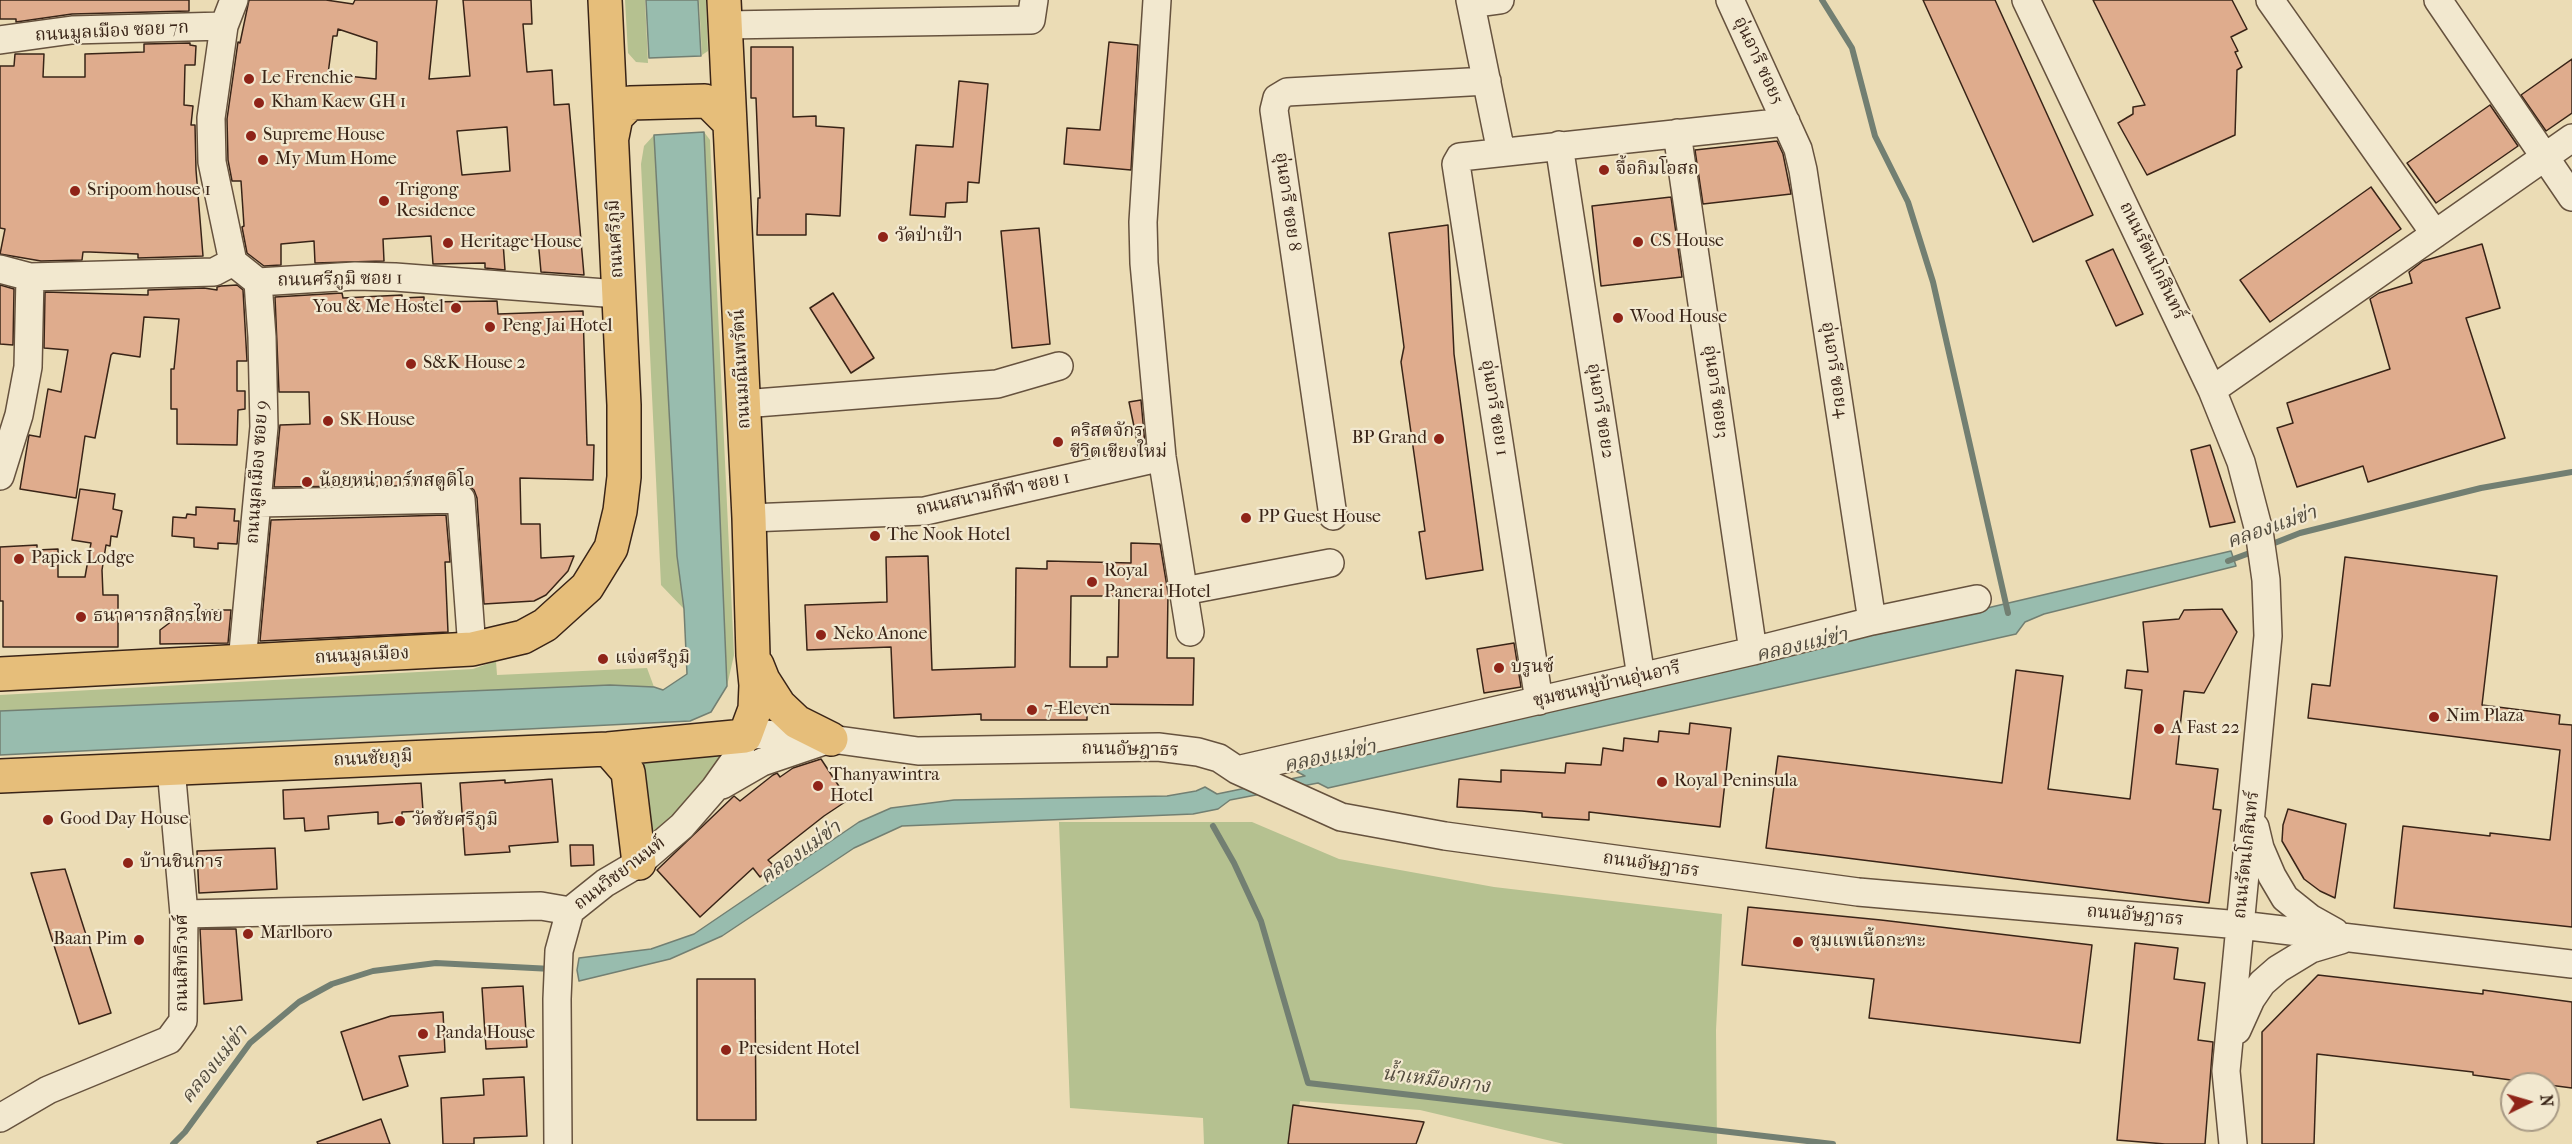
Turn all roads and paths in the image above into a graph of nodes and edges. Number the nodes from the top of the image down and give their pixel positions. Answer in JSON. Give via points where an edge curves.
{"nodes":[{"id":1,"x":234,"y":0,"type":"edge"},
{"id":2,"x":605,"y":0,"type":"edge"},
{"id":3,"x":1034,"y":0,"type":"edge"},
{"id":4,"x":1157,"y":0,"type":"edge"},
{"id":5,"x":1500,"y":0,"type":"edge"},
{"id":6,"x":1730,"y":0,"type":"edge"},
{"id":7,"x":2026,"y":0,"type":"edge"},
{"id":8,"x":2270,"y":0,"type":"edge"},
{"id":9,"x":2438,"y":0,"type":"edge"},
{"id":10,"x":1470,"y":2,"type":"edge"},
{"id":11,"x":724,"y":13,"type":"edge"},
{"id":12,"x":224,"y":26,"type":"junction"},
{"id":13,"x":0,"y":40,"type":"edge"},
{"id":14,"x":608,"y":58,"type":"junction"},
{"id":15,"x":727,"y":61,"type":"junction"},
{"id":16,"x":1488,"y":81,"type":"junction"},
{"id":17,"x":1786,"y":122,"type":"junction"},
{"id":18,"x":730,"y":123,"type":"junction"},
{"id":19,"x":1677,"y":133,"type":"junction"},
{"id":20,"x":2572,"y":138,"type":"edge"},
{"id":21,"x":612,"y":139,"type":"junction"},
{"id":22,"x":1559,"y":145,"type":"junction"},
{"id":23,"x":1501,"y":152,"type":"junction"},
{"id":24,"x":2545,"y":157,"type":"junction"},
{"id":25,"x":2572,"y":197,"type":"edge"},
{"id":26,"x":2435,"y":234,"type":"junction"},
{"id":27,"x":233,"y":262,"type":"junction"},
{"id":28,"x":0,"y":269,"type":"edge"},
{"id":29,"x":30,"y":277,"type":"junction"},
{"id":30,"x":258,"y":282,"type":"junction"},
{"id":31,"x":618,"y":294,"type":"junction"},
{"id":32,"x":1059,"y":366,"type":"dead end"},
{"id":33,"x":2212,"y":390,"type":"junction"},
{"id":34,"x":743,"y":404,"type":"junction"},
{"id":35,"x":1162,"y":458,"type":"junction"},
{"id":36,"x":0,"y":476,"type":"edge"},
{"id":37,"x":624,"y":477,"type":"joint"},
{"id":38,"x":257,"y":503,"type":"junction"},
{"id":39,"x":1333,"y":516,"type":"dead end"},
{"id":40,"x":749,"y":518,"type":"junction"},
{"id":41,"x":1330,"y":563,"type":"dead end"},
{"id":42,"x":1184,"y":591,"type":"junction"},
{"id":43,"x":1977,"y":599,"type":"dead end"},
{"id":44,"x":1872,"y":621,"type":"junction"},
{"id":45,"x":1190,"y":632,"type":"dead end"},
{"id":46,"x":471,"y":649,"type":"junction"},
{"id":47,"x":1753,"y":651,"type":"junction"},
{"id":48,"x":753,"y":655,"type":"junction"},
{"id":49,"x":242,"y":662,"type":"junction"},
{"id":50,"x":0,"y":674,"type":"edge"},
{"id":51,"x":1641,"y":677,"type":"junction"},
{"id":52,"x":1539,"y":701,"type":"junction"},
{"id":53,"x":745,"y":736,"type":"junction"},
{"id":54,"x":831,"y":739,"type":"junction"},
{"id":55,"x":689,"y":741,"type":"junction"},
{"id":56,"x":608,"y":749,"type":"junction"},
{"id":57,"x":171,"y":768,"type":"junction"},
{"id":58,"x":1248,"y":775,"type":"junction"},
{"id":59,"x":0,"y":776,"type":"edge"},
{"id":60,"x":715,"y":789,"type":"junction"},
{"id":61,"x":2252,"y":814,"type":"junction"},
{"id":62,"x":639,"y":863,"type":"junction"},
{"id":63,"x":570,"y":911,"type":"junction"},
{"id":64,"x":184,"y":914,"type":"junction"},
{"id":65,"x":2240,"y":925,"type":"junction"},
{"id":66,"x":2348,"y":938,"type":"junction"},
{"id":67,"x":2572,"y":964,"type":"edge"},
{"id":68,"x":2228,"y":1060,"type":"junction"},
{"id":69,"x":0,"y":1118,"type":"edge"},
{"id":70,"x":558,"y":1144,"type":"edge"},
{"id":71,"x":2233,"y":1144,"type":"edge"}],
"edges":[{"from":1,"to":12,"type":"street"},
{"from":2,"to":14,"type":"main road","name":"ถนนศรีภูมิ"},
{"from":3,"to":11,"type":"street","via":[[1031,20]]},
{"from":4,"to":35,"type":"street","via":[[1143,222]]},
{"from":5,"to":10,"type":"street"},
{"from":6,"to":17,"type":"street","name":"อุ่นอารี ซอย5"},
{"from":7,"to":33,"type":"street","name":"ถนนรัตนโกสินทร์"},
{"from":8,"to":26,"type":"street"},
{"from":9,"to":24,"type":"street"},
{"from":10,"to":16,"type":"street"},
{"from":11,"to":15,"type":"main road","name":"ถนนมณีนพรัตน์"},
{"from":12,"to":13,"type":"street","name":"ถนนมูลเมือง ซอย 7ก","via":[[72,30]]},
{"from":12,"to":27,"type":"street","via":[[211,118],[212,162]]},
{"from":14,"to":15,"type":"main road","via":[[613,72],[627,85],[702,83]]},
{"from":14,"to":21,"type":"main road","name":"ถนนศรีภูมิ"},
{"from":15,"to":18,"type":"main road","name":"ถนนมณีนพรัตน์"},
{"from":16,"to":23,"type":"street"},
{"from":16,"to":39,"type":"street","name":"อุ่นอารี ซอย 8","via":[[1287,92],[1277,98],[1274,110]]},
{"from":17,"to":19,"type":"street"},
{"from":17,"to":44,"type":"street","name":"อุ่นอารี ซอย4","via":[[1803,170]]},
{"from":18,"to":21,"type":"main road","via":[[705,101],[630,103],[616,117]]},
{"from":18,"to":34,"type":"main road","name":"ถนนมณีนพรัตน์"},
{"from":19,"to":22,"type":"street"},
{"from":19,"to":47,"type":"street","name":"อุ่นอารี ซอย3"},
{"from":20,"to":24,"type":"street"},
{"from":21,"to":31,"type":"main road","name":"ถนนศรีภูมิ"},
{"from":22,"to":23,"type":"street"},
{"from":22,"to":51,"type":"street","name":"อุ่นอารี ซอย2"},
{"from":23,"to":52,"type":"street","name":"อุ่นอารี ซอย 1","via":[[1460,157],[1456,164]]},
{"from":24,"to":25,"type":"street"},
{"from":24,"to":26,"type":"street"},
{"from":26,"to":33,"type":"street"},
{"from":27,"to":29,"type":"street","via":[[214,273]]},
{"from":27,"to":30,"type":"street","name":"ถนนศรีภูมิ ซอย 1"},
{"from":28,"to":29,"type":"street"},
{"from":29,"to":36,"type":"street","via":[[28,367],[19,415]]},
{"from":30,"to":31,"type":"street","name":"ถนนศรีภูมิ ซอย 1","via":[[355,276]]},
{"from":30,"to":38,"type":"street","name":"ถนนมูลเมือง ซอย 9","via":[[264,427]]},
{"from":31,"to":37,"type":"main road","name":"ถนนศรีภูมิ"},
{"from":32,"to":34,"type":"street","via":[[997,384]]},
{"from":33,"to":61,"type":"street","name":"ถนนรัตนโกสินทร์","via":[[2241,462],[2264,566],[2267,659]]},
{"from":34,"to":40,"type":"main road","name":"ถนนมณีนพรัตน์"},
{"from":35,"to":40,"type":"street","name":"ถนนสนามกีฬา ซอย 1","via":[[925,511]]},
{"from":35,"to":42,"type":"street"},
{"from":37,"to":46,"type":"main road","name":"ถนนมูลเมือง","via":[[611,548],[588,587],[545,625],[523,636]]},
{"from":38,"to":46,"type":"street","via":[[461,499]]},
{"from":38,"to":49,"type":"street","name":"ถนนมูลเมือง ซอย 9"},
{"from":40,"to":48,"type":"main road","name":"ถนนมณีนพรัตน์"},
{"from":41,"to":42,"type":"street"},
{"from":42,"to":45,"type":"street"},
{"from":43,"to":44,"type":"street","name":"ชุมชนหมู่บ้านอุ่นอารี"},
{"from":44,"to":47,"type":"street","name":"ชุมชนหมู่บ้านอุ่นอารี"},
{"from":46,"to":49,"type":"main road","name":"ถนนมูลเมือง"},
{"from":47,"to":51,"type":"street","name":"ชุมชนหมู่บ้านอุ่นอารี"},
{"from":48,"to":53,"type":"main road","name":"ถนนมณีนพรัตน์","via":[[757,698]]},
{"from":48,"to":54,"type":"main road","via":[[779,705],[797,722]]},
{"from":48,"to":55,"type":"main road","via":[[735,711],[713,732]]},
{"from":49,"to":50,"type":"main road","name":"ถนนมูลเมือง"},
{"from":51,"to":52,"type":"street","name":"ชุมชนหมู่บ้านอุ่นอารี"},
{"from":52,"to":58,"type":"street","name":"ชุมชนหมู่บ้านอุ่นอารี"},
{"from":53,"to":54,"type":"street","name":"ถนนอัษฎาธร","via":[[779,734]]},
{"from":53,"to":55,"type":"main road","name":"ถนนชัยภูมิ"},
{"from":53,"to":60,"type":"street","name":"ถนนวิชยานนท์"},
{"from":54,"to":58,"type":"street","name":"ถนนอัษฎาธร","via":[[918,750],[1158,747],[1219,758]]},
{"from":54,"to":60,"type":"street","via":[[762,762]]},
{"from":55,"to":56,"type":"main road","name":"ถนนชัยภูมิ"},
{"from":56,"to":57,"type":"main road","name":"ถนนชัยภูมิ"},
{"from":56,"to":62,"type":"main road","via":[[628,772]]},
{"from":57,"to":59,"type":"main road","name":"ถนนชัยภูมิ"},
{"from":57,"to":64,"type":"street","name":"ถนนสิทธิวงศ์"},
{"from":58,"to":65,"type":"street","name":"ถนนอัษฎาธร","via":[[1341,817],[1445,836],[1846,891]]},
{"from":60,"to":62,"type":"street","name":"ถนนวิชยานนท์","via":[[682,826]]},
{"from":61,"to":65,"type":"street","name":"ถนนรัตนโกสินทร์"},
{"from":61,"to":66,"type":"street","via":[[2260,848],[2285,898],[2310,918]]},
{"from":62,"to":63,"type":"street","name":"ถนนวิชยานนท์"},
{"from":63,"to":64,"type":"street","via":[[541,906]]},
{"from":63,"to":70,"type":"street","name":"ถนนวิชยานนท์","via":[[559,951]]},
{"from":64,"to":69,"type":"street","name":"ถนนสิทธิวงศ์","via":[[183,1021],[169,1040],[48,1090]]},
{"from":65,"to":66,"type":"street","name":"ถนนอัษฎาธร"},
{"from":65,"to":68,"type":"street","name":"ถนนรัตนโกสินทร์"},
{"from":66,"to":67,"type":"street","name":"ถนนอัษฎาธร"},
{"from":66,"to":68,"type":"street","via":[[2293,958],[2262,983],[2251,999]]},
{"from":68,"to":71,"type":"street","name":"ถนนรัตนโกสินทร์"}]}
